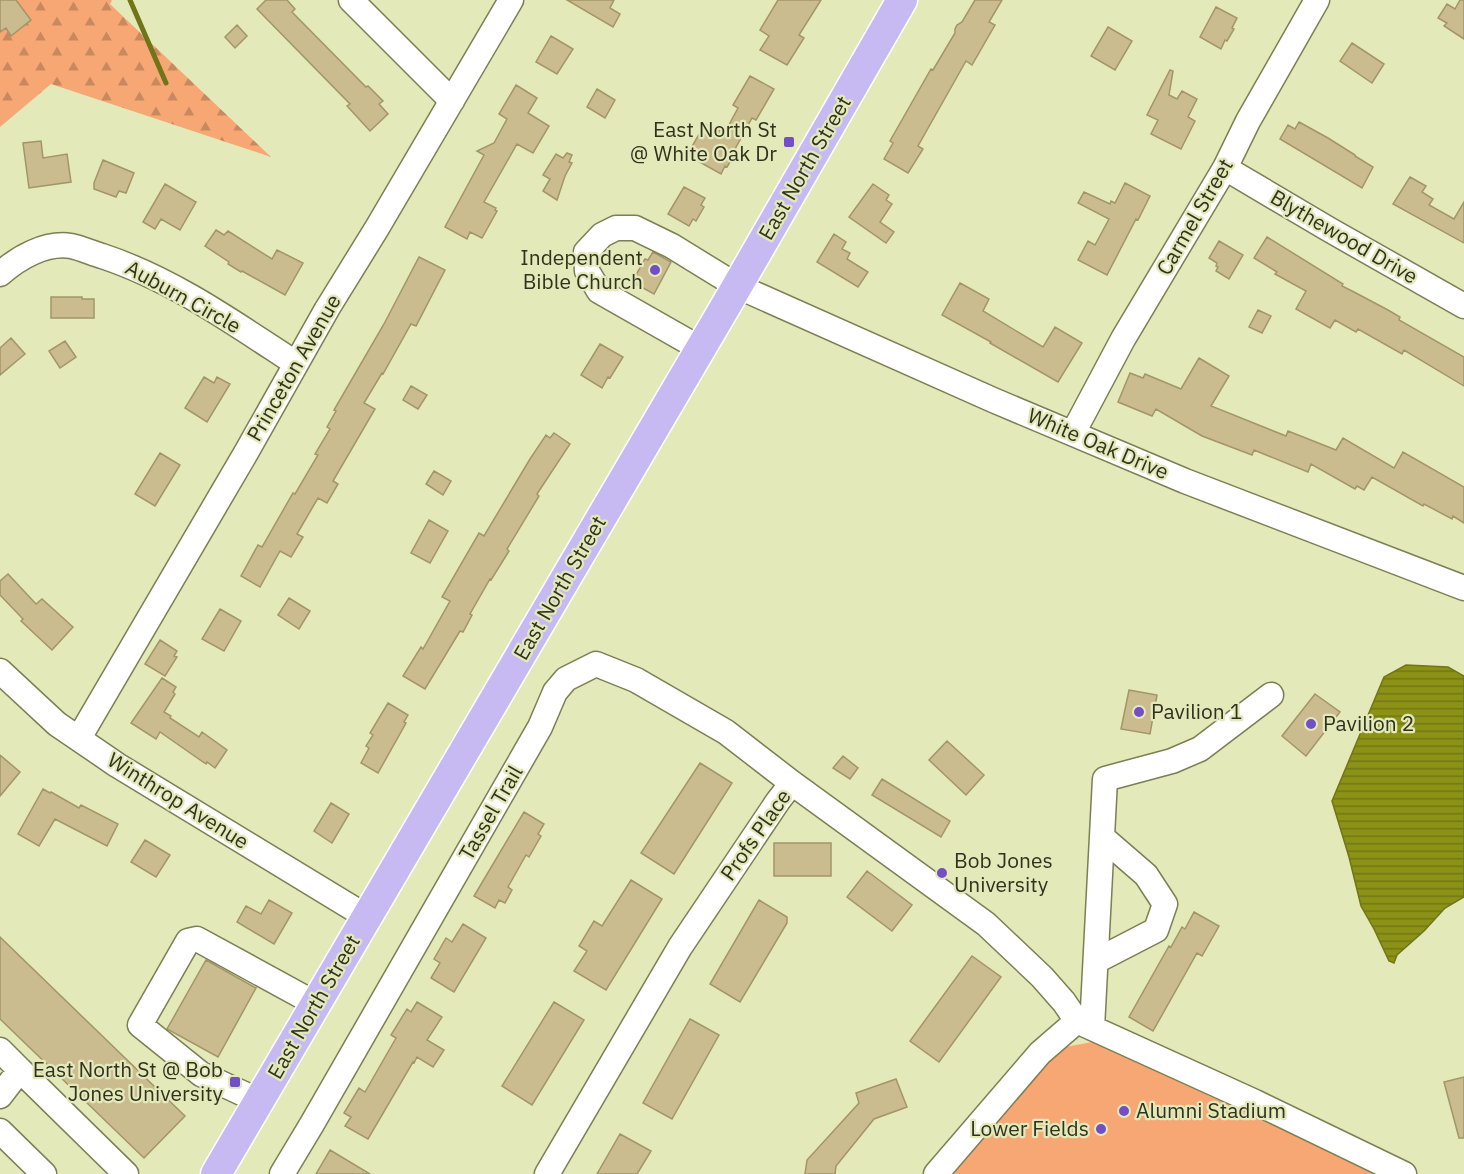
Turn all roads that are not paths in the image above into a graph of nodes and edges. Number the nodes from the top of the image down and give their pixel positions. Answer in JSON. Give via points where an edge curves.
{"nodes":[{"id":1,"x":351,"y":0,"type":"edge"},
{"id":2,"x":511,"y":0,"type":"edge"},
{"id":3,"x":902,"y":0,"type":"edge"},
{"id":4,"x":1317,"y":0,"type":"edge"},
{"id":5,"x":452,"y":101,"type":"junction"},
{"id":6,"x":1225,"y":168,"type":"junction"},
{"id":7,"x":0,"y":274,"type":"edge"},
{"id":8,"x":737,"y":286,"type":"junction"},
{"id":9,"x":1464,"y":306,"type":"edge"},
{"id":10,"x":701,"y":349,"type":"junction"},
{"id":11,"x":295,"y":363,"type":"junction"},
{"id":12,"x":1073,"y":433,"type":"junction"},
{"id":13,"x":1464,"y":588,"type":"edge"},
{"id":14,"x":0,"y":671,"type":"edge"},
{"id":15,"x":1271,"y":695,"type":"dead end"},
{"id":16,"x":79,"y":738,"type":"junction"},
{"id":17,"x":792,"y":783,"type":"junction"},
{"id":18,"x":1102,"y":837,"type":"junction"},
{"id":19,"x":367,"y":916,"type":"junction"},
{"id":20,"x":1096,"y":961,"type":"junction"},
{"id":21,"x":316,"y":1004,"type":"junction"},
{"id":22,"x":1084,"y":1024,"type":"junction"},
{"id":23,"x":0,"y":1050,"type":"edge"},
{"id":24,"x":20,"y":1070,"type":"junction"},
{"id":25,"x":0,"y":1096,"type":"edge"},
{"id":26,"x":259,"y":1101,"type":"junction"},
{"id":27,"x":0,"y":1131,"type":"edge"},
{"id":28,"x":44,"y":1174,"type":"edge"},
{"id":29,"x":126,"y":1174,"type":"edge"},
{"id":30,"x":216,"y":1174,"type":"edge"},
{"id":31,"x":282,"y":1174,"type":"edge"},
{"id":32,"x":547,"y":1174,"type":"edge"},
{"id":33,"x":936,"y":1174,"type":"edge"},
{"id":34,"x":1404,"y":1174,"type":"edge"}],
"edges":[{"from":1,"to":5,"type":"street"},
{"from":2,"to":5,"type":"street","name":"Princeton Avenue"},
{"from":3,"to":8,"type":"main road","name":"East North Street"},
{"from":4,"to":6,"type":"street","name":"Carmel Street"},
{"from":5,"to":11,"type":"street","name":"Princeton Avenue"},
{"from":6,"to":9,"type":"street","name":"Blythewood Drive"},
{"from":6,"to":12,"type":"street","name":"Carmel Street","via":[[1123,339]]},
{"from":7,"to":11,"type":"street","name":"Auburn Circle","via":[[39,250],[70,246],[156,278]]},
{"from":8,"to":10,"type":"main road","name":"East North Street"},
{"from":8,"to":10,"type":"street","name":"White Oak Drive","via":[[635,228],[616,228],[602,235],[586,252],[587,271],[599,291]]},
{"from":8,"to":12,"type":"street","name":"White Oak Drive"},
{"from":10,"to":19,"type":"main road","name":"East North Street"},
{"from":11,"to":16,"type":"street","name":"Princeton Avenue"},
{"from":12,"to":13,"type":"street","name":"White Oak Drive","via":[[1185,481]]},
{"from":14,"to":16,"type":"street","name":"Winthrop Avenue","via":[[57,724]]},
{"from":15,"to":18,"type":"street","via":[[1200,749],[1172,761],[1104,779]]},
{"from":16,"to":19,"type":"street","name":"Winthrop Avenue"},
{"from":17,"to":22,"type":"street","name":"Profs Place","via":[[986,924]]},
{"from":17,"to":31,"type":"street","name":"Tassel Trail","via":[[726,732],[636,680],[596,664],[566,679],[555,692],[540,727]]},
{"from":17,"to":32,"type":"street","name":"Profs Place","via":[[680,947]]},
{"from":18,"to":20,"type":"street"},
{"from":18,"to":20,"type":"street","via":[[1146,875],[1165,904],[1156,930]]},
{"from":19,"to":21,"type":"main road","name":"East North Street"},
{"from":20,"to":22,"type":"street"},
{"from":21,"to":26,"type":"main road","name":"East North Street"},
{"from":21,"to":26,"type":"street","via":[[197,939],[188,941],[140,1025],[201,1074]]},
{"from":22,"to":33,"type":"street","via":[[1040,1053]]},
{"from":22,"to":34,"type":"street"},
{"from":23,"to":24,"type":"street"},
{"from":24,"to":25,"type":"street"},
{"from":24,"to":29,"type":"street"},
{"from":26,"to":30,"type":"main road","name":"East North Street"},
{"from":27,"to":28,"type":"street"}]}
